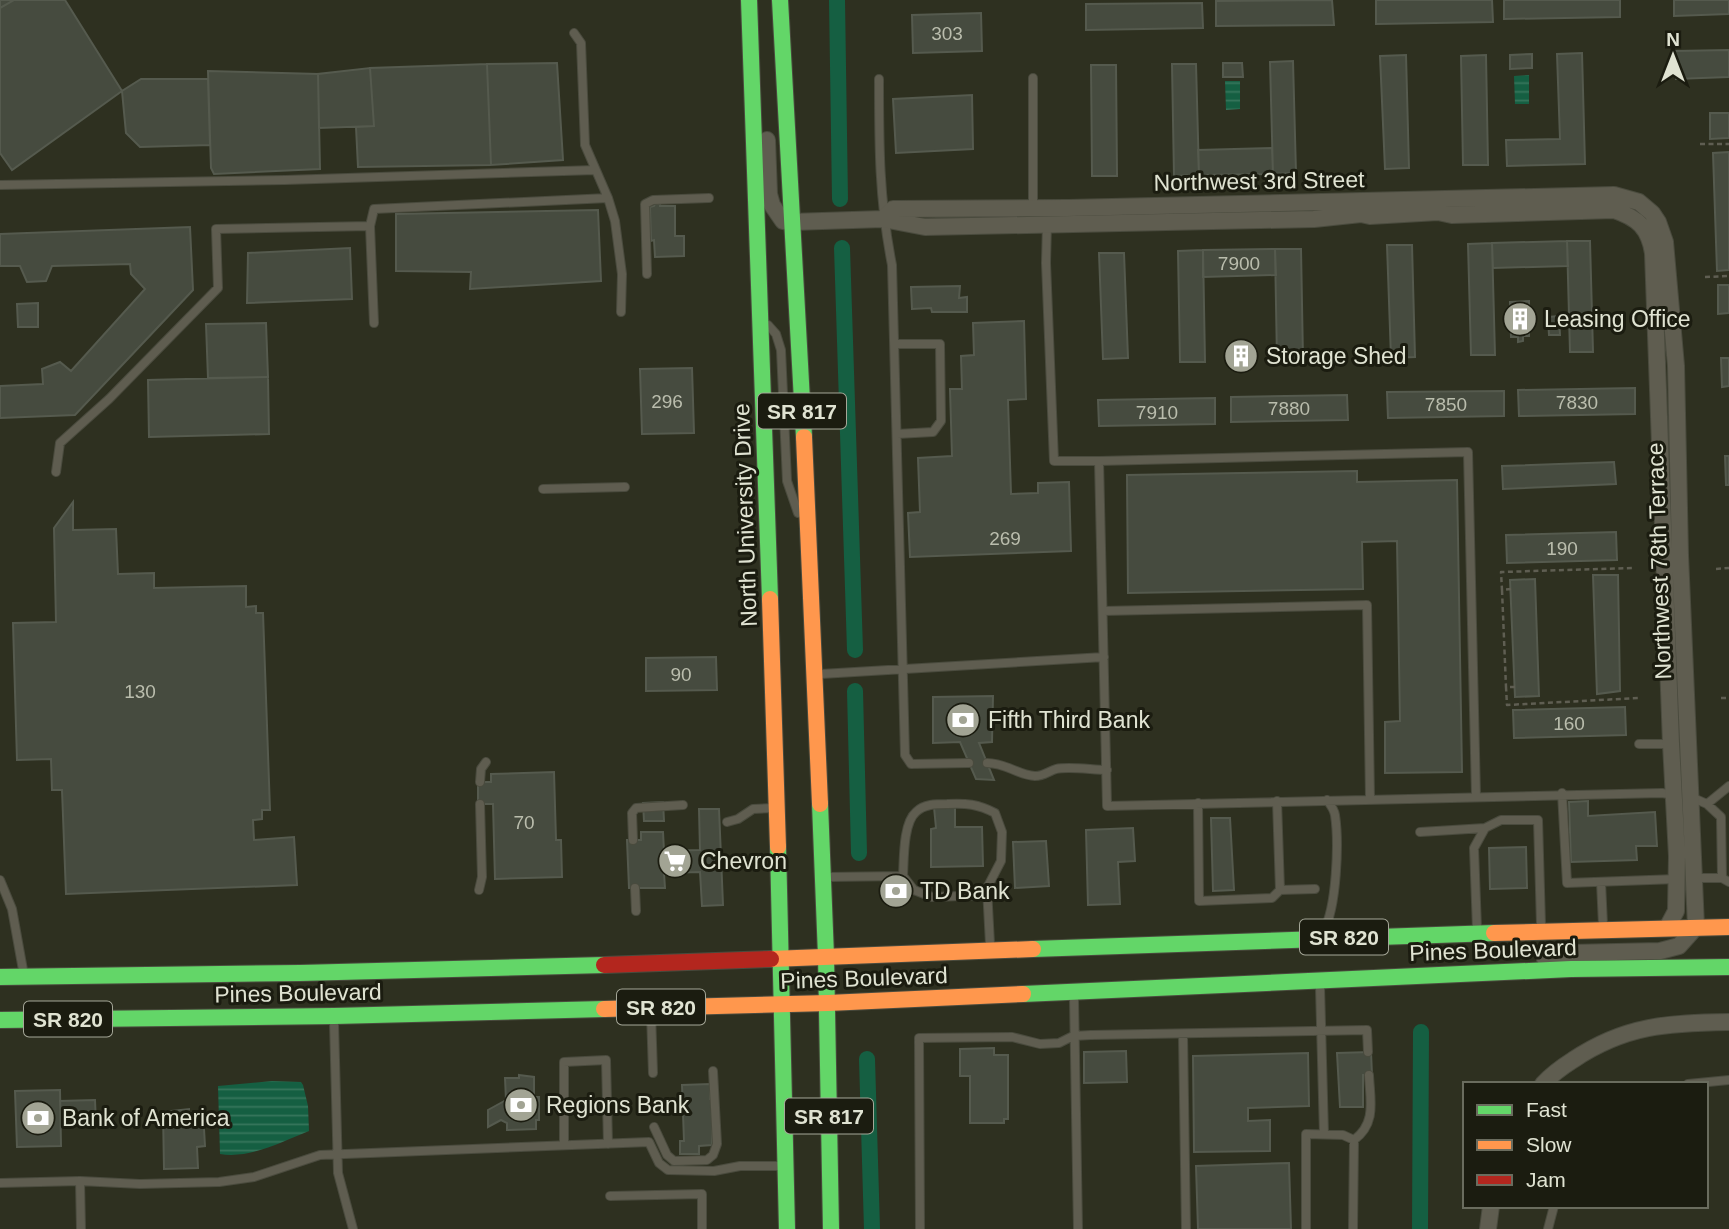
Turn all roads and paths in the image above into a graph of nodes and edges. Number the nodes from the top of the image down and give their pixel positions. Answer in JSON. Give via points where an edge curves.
{"nodes":[{"id":1,"x":750,"y":0,"type":"edge"},
{"id":2,"x":780,"y":0,"type":"edge"},
{"id":3,"x":751,"y":24,"type":"junction"},
{"id":4,"x":575,"y":33,"type":"dead end"},
{"id":5,"x":1033,"y":78,"type":"dead end"},
{"id":6,"x":879,"y":79,"type":"dead end"},
{"id":7,"x":1729,"y":144,"type":"edge"},
{"id":8,"x":1700,"y":145,"type":"dead end"},
{"id":9,"x":595,"y":170,"type":"junction"},
{"id":10,"x":0,"y":186,"type":"edge"},
{"id":11,"x":608,"y":198,"type":"junction"},
{"id":12,"x":709,"y":198,"type":"dead end"},
{"id":13,"x":1639,"y":202,"type":"joint"},
{"id":14,"x":1033,"y":208,"type":"junction"},
{"id":15,"x":883,"y":219,"type":"junction"},
{"id":16,"x":1636,"y":219,"type":"joint"},
{"id":17,"x":792,"y":222,"type":"junction"},
{"id":18,"x":1047,"y":224,"type":"junction"},
{"id":19,"x":370,"y":226,"type":"junction"},
{"id":20,"x":647,"y":274,"type":"dead end"},
{"id":21,"x":1729,"y":276,"type":"edge"},
{"id":22,"x":1705,"y":277,"type":"dead end"},
{"id":23,"x":621,"y":312,"type":"dead end"},
{"id":24,"x":761,"y":320,"type":"junction"},
{"id":25,"x":374,"y":323,"type":"dead end"},
{"id":26,"x":894,"y":344,"type":"junction"},
{"id":27,"x":897,"y":434,"type":"junction"},
{"id":28,"x":1099,"y":461,"type":"junction"},
{"id":29,"x":56,"y":472,"type":"dead end"},
{"id":30,"x":625,"y":487,"type":"dead end"},
{"id":31,"x":543,"y":489,"type":"dead end"},
{"id":32,"x":809,"y":545,"type":"junction"},
{"id":33,"x":1632,"y":568,"type":"dead end"},
{"id":34,"x":1729,"y":568,"type":"edge"},
{"id":35,"x":1716,"y":569,"type":"dead end"},
{"id":36,"x":1511,"y":589,"type":"dead end"},
{"id":37,"x":1502,"y":590,"type":"junction"},
{"id":38,"x":1103,"y":611,"type":"junction"},
{"id":39,"x":1104,"y":657,"type":"junction"},
{"id":40,"x":903,"y":669,"type":"junction"},
{"id":41,"x":815,"y":674,"type":"junction"},
{"id":42,"x":1506,"y":688,"type":"junction"},
{"id":43,"x":1515,"y":688,"type":"dead end"},
{"id":44,"x":1638,"y":698,"type":"dead end"},
{"id":45,"x":1721,"y":698,"type":"dead end"},
{"id":46,"x":1729,"y":698,"type":"edge"},
{"id":47,"x":1688,"y":739,"type":"junction"},
{"id":48,"x":1639,"y":744,"type":"dead end"},
{"id":49,"x":1671,"y":744,"type":"junction"},
{"id":50,"x":486,"y":762,"type":"dead end"},
{"id":51,"x":987,"y":763,"type":"dead end"},
{"id":52,"x":969,"y":764,"type":"dead end"},
{"id":53,"x":1107,"y":770,"type":"junction"},
{"id":54,"x":480,"y":782,"type":"dead end"},
{"id":55,"x":1729,"y":786,"type":"edge"},
{"id":56,"x":1562,"y":793,"type":"junction"},
{"id":57,"x":1476,"y":796,"type":"junction"},
{"id":58,"x":1682,"y":796,"type":"junction"},
{"id":59,"x":1370,"y":799,"type":"junction"},
{"id":60,"x":1327,"y":800,"type":"junction"},
{"id":61,"x":1277,"y":801,"type":"junction"},
{"id":62,"x":1198,"y":803,"type":"junction"},
{"id":63,"x":481,"y":804,"type":"dead end"},
{"id":64,"x":1707,"y":804,"type":"junction"},
{"id":65,"x":683,"y":805,"type":"dead end"},
{"id":66,"x":778,"y":808,"type":"junction"},
{"id":67,"x":1725,"y":817,"type":"edge"},
{"id":68,"x":727,"y":822,"type":"dead end"},
{"id":69,"x":1485,"y":828,"type":"junction"},
{"id":70,"x":1420,"y":832,"type":"dead end"},
{"id":71,"x":633,"y":840,"type":"dead end"},
{"id":72,"x":1726,"y":852,"type":"edge"},
{"id":73,"x":903,"y":876,"type":"junction"},
{"id":74,"x":823,"y":877,"type":"junction"},
{"id":75,"x":1695,"y":878,"type":"junction"},
{"id":76,"x":1677,"y":879,"type":"junction"},
{"id":77,"x":0,"y":880,"type":"edge"},
{"id":78,"x":1726,"y":880,"type":"edge"},
{"id":79,"x":1601,"y":882,"type":"junction"},
{"id":80,"x":635,"y":888,"type":"dead end"},
{"id":81,"x":1315,"y":889,"type":"dead end"},
{"id":82,"x":479,"y":890,"type":"dead end"},
{"id":83,"x":1280,"y":890,"type":"junction"},
{"id":84,"x":988,"y":895,"type":"junction"},
{"id":85,"x":636,"y":911,"type":"dead end"},
{"id":86,"x":1696,"y":927,"type":"junction"},
{"id":87,"x":1729,"y":927,"type":"edge"},
{"id":88,"x":1667,"y":928,"type":"junction"},
{"id":89,"x":1603,"y":930,"type":"junction"},
{"id":90,"x":1541,"y":932,"type":"junction"},
{"id":91,"x":1477,"y":933,"type":"junction"},
{"id":92,"x":1499,"y":933,"type":"junction"},
{"id":93,"x":1320,"y":937,"type":"junction"},
{"id":94,"x":990,"y":951,"type":"junction"},
{"id":95,"x":1309,"y":953,"type":"dead end"},
{"id":96,"x":826,"y":956,"type":"junction"},
{"id":97,"x":782,"y":959,"type":"junction"},
{"id":98,"x":1288,"y":965,"type":"dead end"},
{"id":99,"x":1323,"y":967,"type":"junction"},
{"id":100,"x":1729,"y":967,"type":"edge"},
{"id":101,"x":401,"y":971,"type":"junction"},
{"id":102,"x":1488,"y":972,"type":"junction"},
{"id":103,"x":0,"y":976,"type":"edge"},
{"id":104,"x":25,"y":976,"type":"junction"},
{"id":105,"x":358,"y":987,"type":"dead end"},
{"id":106,"x":1142,"y":989,"type":"junction"},
{"id":107,"x":1074,"y":992,"type":"junction"},
{"id":108,"x":339,"y":998,"type":"dead end"},
{"id":109,"x":161,"y":1002,"type":"dead end"},
{"id":110,"x":828,"y":1003,"type":"junction"},
{"id":111,"x":784,"y":1004,"type":"junction"},
{"id":112,"x":651,"y":1007,"type":"junction"},
{"id":113,"x":334,"y":1016,"type":"junction"},
{"id":114,"x":137,"y":1018,"type":"junction"},
{"id":115,"x":0,"y":1020,"type":"edge"},
{"id":116,"x":1729,"y":1022,"type":"edge"},
{"id":117,"x":1322,"y":1030,"type":"junction"},
{"id":118,"x":1183,"y":1034,"type":"junction"},
{"id":119,"x":1073,"y":1037,"type":"junction"},
{"id":120,"x":1368,"y":1052,"type":"dead end"},
{"id":121,"x":713,"y":1071,"type":"dead end"},
{"id":122,"x":653,"y":1073,"type":"dead end"},
{"id":123,"x":1369,"y":1074,"type":"dead end"},
{"id":124,"x":1729,"y":1080,"type":"edge"},
{"id":125,"x":1545,"y":1082,"type":"edge"},
{"id":126,"x":1708,"y":1082,"type":"edge"},
{"id":127,"x":654,"y":1128,"type":"dead end"},
{"id":128,"x":1324,"y":1135,"type":"junction"},
{"id":129,"x":1354,"y":1140,"type":"junction"},
{"id":130,"x":608,"y":1144,"type":"junction"},
{"id":131,"x":564,"y":1145,"type":"junction"},
{"id":132,"x":336,"y":1154,"type":"junction"},
{"id":133,"x":785,"y":1166,"type":"junction"},
{"id":134,"x":80,"y":1181,"type":"junction"},
{"id":135,"x":0,"y":1183,"type":"edge"},
{"id":136,"x":611,"y":1196,"type":"dead end"},
{"id":137,"x":1491,"y":1208,"type":"edge"},
{"id":138,"x":1553,"y":1208,"type":"edge"},
{"id":139,"x":81,"y":1229,"type":"edge"},
{"id":140,"x":352,"y":1229,"type":"edge"},
{"id":141,"x":702,"y":1229,"type":"edge"},
{"id":142,"x":787,"y":1229,"type":"edge"},
{"id":143,"x":831,"y":1229,"type":"edge"},
{"id":144,"x":920,"y":1229,"type":"edge"},
{"id":145,"x":1078,"y":1229,"type":"edge"},
{"id":146,"x":1186,"y":1229,"type":"edge"},
{"id":147,"x":1306,"y":1229,"type":"edge"},
{"id":148,"x":1353,"y":1229,"type":"edge"},
{"id":149,"x":1488,"y":1229,"type":"edge"},
{"id":150,"x":1548,"y":1229,"type":"edge"}],
"edges":[{"from":1,"to":3,"type":"main road","name":"North University Drive","number":"SR 817"},
{"from":2,"to":17,"type":"main road","number":"SR 817"},
{"from":3,"to":17,"type":"street","name":"North University Drive","via":[[762,35],[769,194],[783,221]]},
{"from":3,"to":24,"type":"main road","name":"North University Drive","number":"SR 817"},
{"from":4,"to":9,"type":"lane","via":[[581,43],[585,145]]},
{"from":5,"to":14,"type":"lane"},
{"from":6,"to":15,"type":"lane"},
{"from":7,"to":8,"type":"path"},
{"from":9,"to":10,"type":"lane"},
{"from":9,"to":11,"type":"lane"},
{"from":11,"to":19,"type":"lane","via":[[377,207]]},
{"from":11,"to":23,"type":"lane","via":[[619,243]]},
{"from":12,"to":20,"type":"lane","via":[[645,204]]},
{"from":13,"to":14,"type":"street","name":"Northwest 3rd Street","via":[[1614,195]]},
{"from":13,"to":47,"type":"street","name":"Northwest 78th Terrace","via":[[1658,222],[1665,242],[1675,352]]},
{"from":14,"to":15,"type":"street","name":"Northwest 3rd Street","via":[[893,209]]},
{"from":15,"to":17,"type":"street","name":"Northwest 3rd Street"},
{"from":15,"to":18,"type":"street","name":"Northwest 3rd Street","via":[[925,227]]},
{"from":15,"to":26,"type":"lane","via":[[892,265]]},
{"from":16,"to":18,"type":"street","name":"Northwest 3rd Street","via":[[1614,210]]},
{"from":16,"to":49,"type":"street","name":"Northwest 78th Terrace","via":[[1649,234],[1653,253]]},
{"from":17,"to":32,"type":"main road","number":"SR 817"},
{"from":18,"to":28,"type":"lane","via":[[1054,461]]},
{"from":19,"to":25,"type":"lane"},
{"from":19,"to":29,"type":"lane","via":[[216,229],[218,288],[60,443]]},
{"from":21,"to":22,"type":"path"},
{"from":24,"to":32,"type":"lane","via":[[776,334],[781,350],[787,481]]},
{"from":24,"to":66,"type":"main road","name":"North University Drive","number":"SR 817"},
{"from":26,"to":27,"type":"lane"},
{"from":26,"to":27,"type":"lane","via":[[940,344],[941,421],[933,432]]},
{"from":27,"to":40,"type":"lane"},
{"from":28,"to":38,"type":"lane"},
{"from":28,"to":57,"type":"lane","via":[[1468,452]]},
{"from":30,"to":31,"type":"lane"},
{"from":32,"to":41,"type":"main road","number":"SR 817"},
{"from":33,"to":37,"type":"path","via":[[1501,572]]},
{"from":34,"to":35,"type":"path"},
{"from":36,"to":37,"type":"path"},
{"from":37,"to":42,"type":"path"},
{"from":38,"to":39,"type":"lane"},
{"from":38,"to":59,"type":"lane","via":[[1367,605]]},
{"from":39,"to":40,"type":"lane"},
{"from":39,"to":53,"type":"lane"},
{"from":40,"to":41,"type":"lane"},
{"from":40,"to":52,"type":"lane","via":[[905,755],[911,764]]},
{"from":41,"to":74,"type":"main road","number":"SR 817"},
{"from":42,"to":43,"type":"path"},
{"from":42,"to":44,"type":"path","via":[[1507,705]]},
{"from":45,"to":46,"type":"path"},
{"from":47,"to":49,"type":"lane"},
{"from":47,"to":58,"type":"street","name":"Northwest 78th Terrace"},
{"from":48,"to":49,"type":"lane"},
{"from":49,"to":58,"type":"street","name":"Northwest 78th Terrace"},
{"from":50,"to":54,"type":"lane"},
{"from":51,"to":53,"type":"lane","via":[[1029,775],[1056,769]]},
{"from":53,"to":62,"type":"lane","via":[[1108,806]]},
{"from":55,"to":64,"type":"lane"},
{"from":56,"to":57,"type":"lane"},
{"from":56,"to":58,"type":"lane"},
{"from":56,"to":79,"type":"lane","via":[[1567,883]]},
{"from":57,"to":59,"type":"lane"},
{"from":58,"to":64,"type":"lane"},
{"from":58,"to":75,"type":"street","name":"Northwest 78th Terrace"},
{"from":58,"to":76,"type":"street","name":"Northwest 78th Terrace"},
{"from":59,"to":60,"type":"lane"},
{"from":60,"to":61,"type":"lane"},
{"from":60,"to":93,"type":"lane","via":[[1335,812],[1336,880]]},
{"from":61,"to":62,"type":"lane"},
{"from":61,"to":83,"type":"lane"},
{"from":62,"to":83,"type":"lane","via":[[1199,901],[1272,898]]},
{"from":63,"to":82,"type":"lane"},
{"from":64,"to":67,"type":"lane"},
{"from":65,"to":71,"type":"lane","via":[[636,808],[632,813]]},
{"from":66,"to":68,"type":"lane","via":[[752,809]]},
{"from":66,"to":97,"type":"main road","name":"North University Drive","number":"SR 817"},
{"from":67,"to":72,"type":"lane"},
{"from":69,"to":70,"type":"lane"},
{"from":69,"to":90,"type":"lane","via":[[1501,820],[1538,820]]},
{"from":69,"to":91,"type":"lane","via":[[1474,848]]},
{"from":72,"to":78,"type":"lane"},
{"from":73,"to":74,"type":"lane"},
{"from":73,"to":84,"type":"lane","via":[[915,890],[932,897]]},
{"from":73,"to":84,"type":"lane","via":[[906,830],[914,813],[929,805],[978,804],[995,813],[1002,832],[1002,862],[987,888]]},
{"from":74,"to":96,"type":"main road","number":"SR 817"},
{"from":75,"to":76,"type":"lane"},
{"from":75,"to":78,"type":"lane"},
{"from":75,"to":86,"type":"street","name":"Northwest 78th Terrace"},
{"from":76,"to":79,"type":"lane"},
{"from":76,"to":88,"type":"street","name":"Northwest 78th Terrace","via":[[1676,911]]},
{"from":77,"to":104,"type":"lane","via":[[12,909]]},
{"from":79,"to":89,"type":"lane"},
{"from":80,"to":85,"type":"lane"},
{"from":81,"to":83,"type":"lane"},
{"from":84,"to":94,"type":"lane"},
{"from":86,"to":87,"type":"main road","name":"Pines Boulevard","number":"SR 820"},
{"from":86,"to":88,"type":"main road","name":"Pines Boulevard","number":"SR 820"},
{"from":86,"to":102,"type":"street","via":[[1679,946],[1660,951],[1570,953]]},
{"from":88,"to":89,"type":"main road","name":"Pines Boulevard","number":"SR 820"},
{"from":89,"to":90,"type":"main road","name":"Pines Boulevard","number":"SR 820"},
{"from":90,"to":92,"type":"main road","name":"Pines Boulevard","number":"SR 820"},
{"from":91,"to":92,"type":"main road","name":"Pines Boulevard","number":"SR 820"},
{"from":91,"to":93,"type":"main road","name":"Pines Boulevard","number":"SR 820"},
{"from":92,"to":99,"type":"main road","via":[[1463,944],[1357,950]]},
{"from":93,"to":94,"type":"main road","name":"Pines Boulevard","number":"SR 820"},
{"from":93,"to":95,"type":"main road"},
{"from":94,"to":96,"type":"main road","name":"Pines Boulevard","number":"SR 820"},
{"from":96,"to":97,"type":"main road","name":"Pines Boulevard","number":"SR 820"},
{"from":96,"to":110,"type":"main road","number":"SR 817"},
{"from":97,"to":101,"type":"main road","name":"Pines Boulevard","number":"SR 820"},
{"from":97,"to":111,"type":"main road","name":"North University Drive","number":"SR 817"},
{"from":98,"to":106,"type":"main road","via":[[1189,972]]},
{"from":99,"to":102,"type":"main road","name":"Pines Boulevard","number":"SR 820"},
{"from":99,"to":106,"type":"main road","name":"Pines Boulevard","number":"SR 820"},
{"from":99,"to":117,"type":"lane"},
{"from":100,"to":102,"type":"main road","name":"Pines Boulevard","number":"SR 820"},
{"from":101,"to":104,"type":"main road","name":"Pines Boulevard","number":"SR 820","via":[[321,981]]},
{"from":101,"to":105,"type":"main road"},
{"from":103,"to":104,"type":"main road","name":"Pines Boulevard","number":"SR 820"},
{"from":106,"to":107,"type":"main road","name":"Pines Boulevard","number":"SR 820"},
{"from":107,"to":110,"type":"main road","name":"Pines Boulevard","number":"SR 820"},
{"from":107,"to":119,"type":"lane"},
{"from":108,"to":113,"type":"main road"},
{"from":109,"to":114,"type":"main road"},
{"from":110,"to":111,"type":"main road","name":"Pines Boulevard","number":"SR 820"},
{"from":110,"to":143,"type":"main road","number":"SR 817"},
{"from":111,"to":112,"type":"main road","name":"Pines Boulevard","number":"SR 820"},
{"from":111,"to":133,"type":"main road","number":"SR 817"},
{"from":112,"to":113,"type":"main road","name":"Pines Boulevard","number":"SR 820"},
{"from":112,"to":122,"type":"lane"},
{"from":113,"to":114,"type":"main road","name":"Pines Boulevard","number":"SR 820"},
{"from":113,"to":132,"type":"lane"},
{"from":114,"to":115,"type":"main road","name":"Pines Boulevard","number":"SR 820"},
{"from":116,"to":125,"type":"street","via":[[1671,1023],[1641,1029],[1595,1045]]},
{"from":117,"to":118,"type":"lane"},
{"from":117,"to":120,"type":"lane","via":[[1367,1030]]},
{"from":117,"to":128,"type":"lane"},
{"from":118,"to":119,"type":"lane"},
{"from":118,"to":146,"type":"lane"},
{"from":119,"to":144,"type":"lane","via":[[1040,1044],[1012,1037],[919,1038]]},
{"from":119,"to":145,"type":"lane"},
{"from":121,"to":127,"type":"lane","via":[[717,1144],[708,1160],[674,1161]]},
{"from":123,"to":129,"type":"lane","via":[[1370,1120]]},
{"from":124,"to":126,"type":"lane"},
{"from":128,"to":129,"type":"lane"},
{"from":128,"to":147,"type":"lane","via":[[1306,1134]]},
{"from":129,"to":148,"type":"lane"},
{"from":130,"to":131,"type":"lane"},
{"from":130,"to":131,"type":"lane","via":[[606,1060],[564,1062]]},
{"from":130,"to":133,"type":"lane","via":[[649,1142],[659,1163],[668,1170]]},
{"from":131,"to":132,"type":"lane"},
{"from":132,"to":134,"type":"lane","via":[[305,1158],[236,1181]]},
{"from":132,"to":140,"type":"lane"},
{"from":133,"to":142,"type":"main road","number":"SR 817"},
{"from":134,"to":135,"type":"lane"},
{"from":134,"to":139,"type":"lane"},
{"from":136,"to":141,"type":"lane","via":[[702,1194]]},
{"from":137,"to":149,"type":"street"},
{"from":138,"to":150,"type":"lane"}]}
